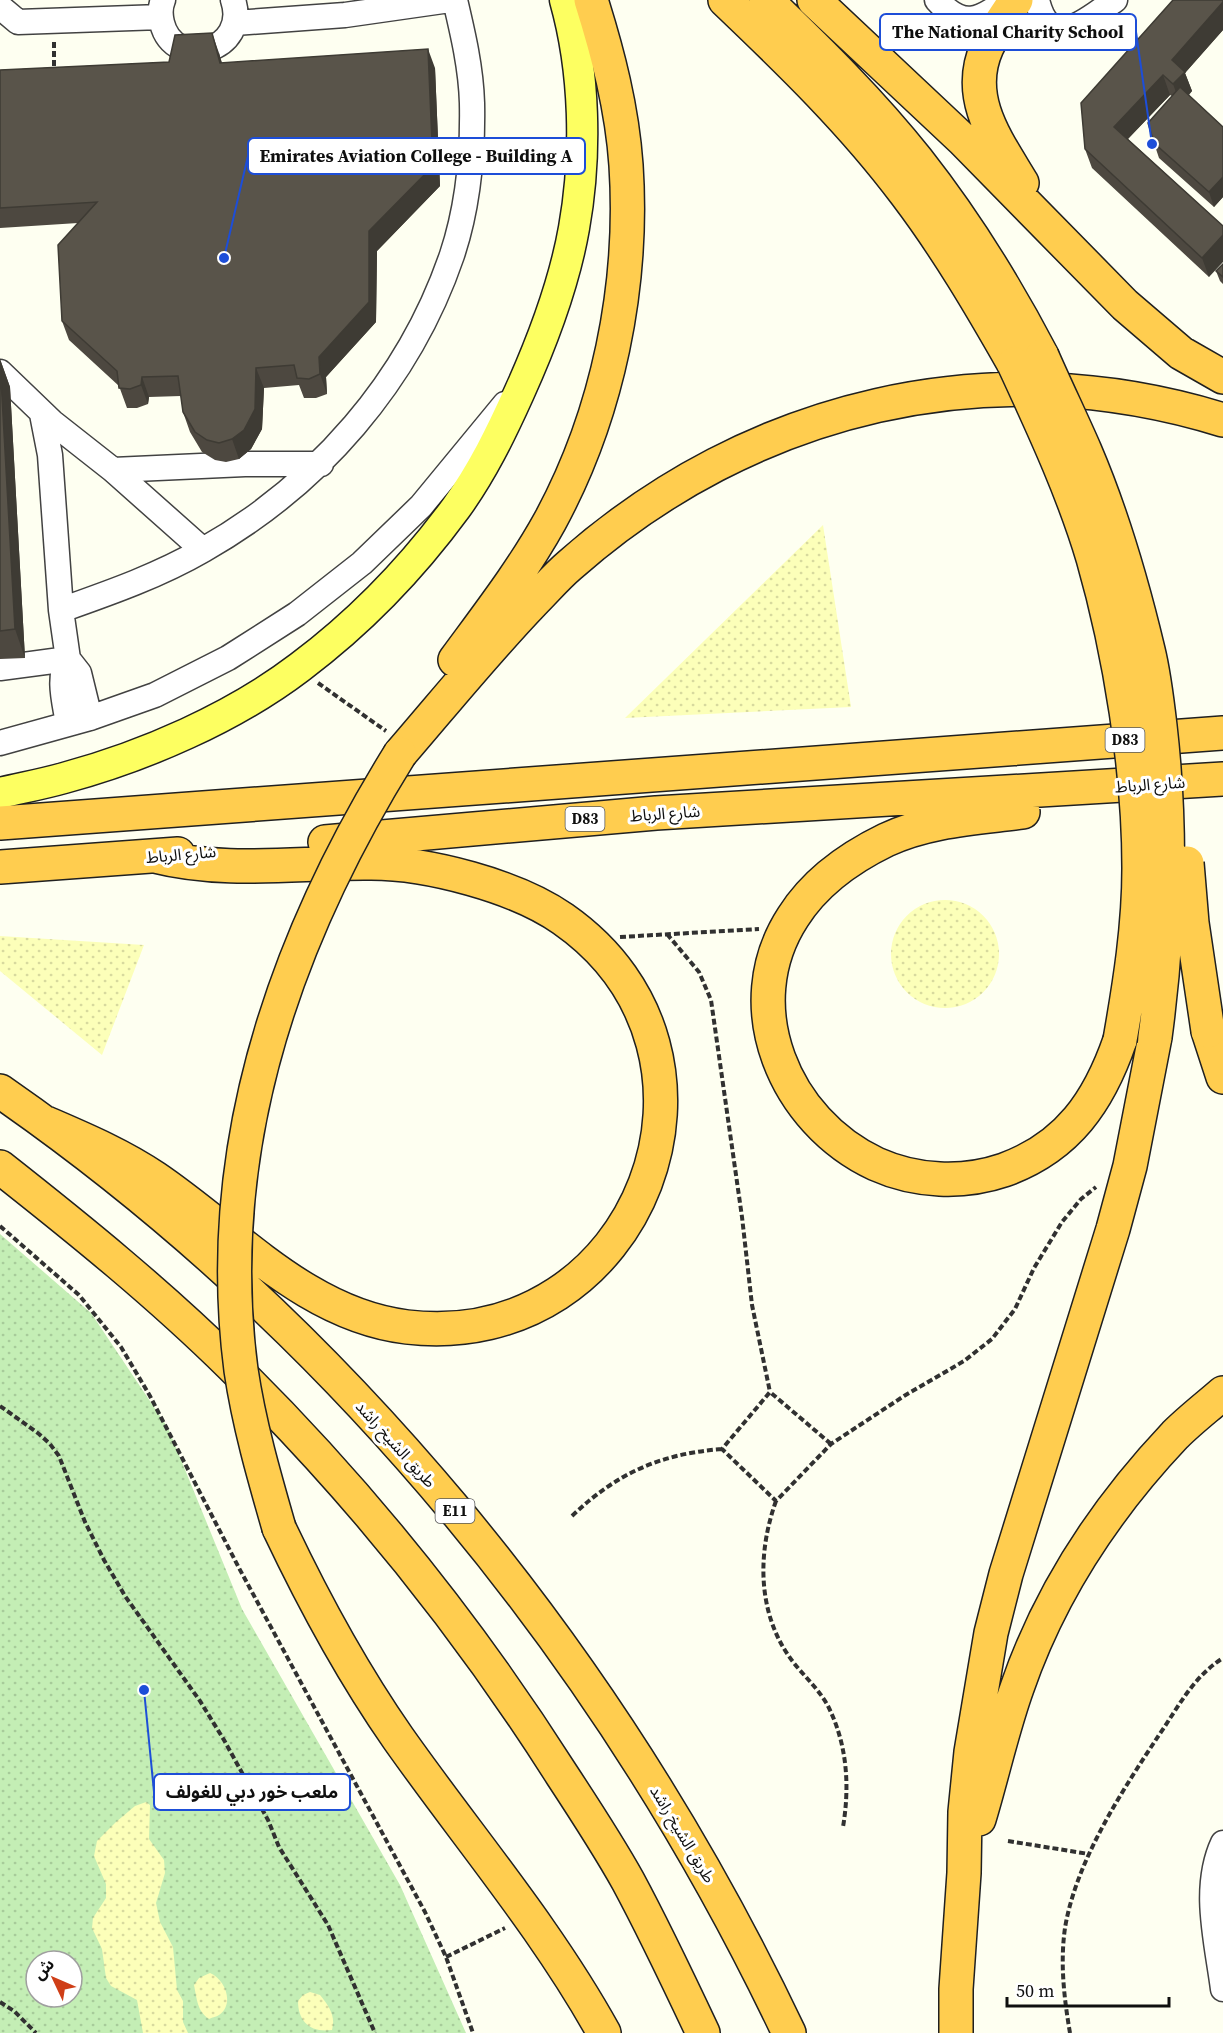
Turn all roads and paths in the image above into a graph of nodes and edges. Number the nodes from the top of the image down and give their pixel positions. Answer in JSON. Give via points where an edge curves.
{"nodes":[{"id":1,"x":450,"y":0,"type":"edge"},
{"id":2,"x":455,"y":0,"type":"edge"},
{"id":3,"x":566,"y":0,"type":"edge"},
{"id":4,"x":591,"y":0,"type":"edge"},
{"id":5,"x":725,"y":0,"type":"edge"},
{"id":6,"x":766,"y":0,"type":"edge"},
{"id":7,"x":814,"y":0,"type":"edge"},
{"id":8,"x":937,"y":0,"type":"edge"},
{"id":9,"x":1007,"y":0,"type":"edge"},
{"id":10,"x":1016,"y":0,"type":"edge"},
{"id":11,"x":1037,"y":0,"type":"edge"},
{"id":12,"x":1115,"y":0,"type":"edge"},
{"id":13,"x":0,"y":7,"type":"edge"},
{"id":14,"x":162,"y":8,"type":"edge"},
{"id":15,"x":234,"y":11,"type":"edge"},
{"id":16,"x":54,"y":21,"type":"junction"},
{"id":17,"x":54,"y":74,"type":"edge"},
{"id":18,"x":1049,"y":229,"type":"junction"},
{"id":19,"x":1028,"y":360,"type":"junction"},
{"id":20,"x":0,"y":372,"type":"edge"},
{"id":21,"x":528,"y":373,"type":"junction"},
{"id":22,"x":1223,"y":377,"type":"edge"},
{"id":23,"x":42,"y":414,"type":"junction"},
{"id":24,"x":1223,"y":420,"type":"edge"},
{"id":25,"x":103,"y":463,"type":"junction"},
{"id":26,"x":321,"y":464,"type":"junction"},
{"id":27,"x":51,"y":476,"type":"junction"},
{"id":28,"x":203,"y":550,"type":"junction"},
{"id":29,"x":61,"y":610,"type":"junction"},
{"id":30,"x":68,"y":659,"type":"junction"},
{"id":31,"x":0,"y":668,"type":"edge"},
{"id":32,"x":333,"y":694,"type":"dead end"},
{"id":33,"x":1157,"y":702,"type":"junction"},
{"id":34,"x":79,"y":721,"type":"junction"},
{"id":35,"x":1223,"y":733,"type":"edge"},
{"id":36,"x":0,"y":743,"type":"edge"},
{"id":37,"x":395,"y":744,"type":"junction"},
{"id":38,"x":1223,"y":779,"type":"edge"},
{"id":39,"x":1171,"y":783,"type":"junction"},
{"id":40,"x":0,"y":793,"type":"edge"},
{"id":41,"x":0,"y":823,"type":"edge"},
{"id":42,"x":155,"y":856,"type":"junction"},
{"id":43,"x":0,"y":867,"type":"edge"},
{"id":44,"x":788,"y":927,"type":"junction"},
{"id":45,"x":668,"y":934,"type":"junction"},
{"id":46,"x":589,"y":939,"type":"junction"},
{"id":47,"x":1223,"y":1077,"type":"edge"},
{"id":48,"x":0,"y":1091,"type":"edge"},
{"id":49,"x":45,"y":1123,"type":"junction"},
{"id":50,"x":1130,"y":1166,"type":"junction"},
{"id":51,"x":0,"y":1167,"type":"edge"},
{"id":52,"x":0,"y":1226,"type":"edge"},
{"id":53,"x":770,"y":1392,"type":"junction"},
{"id":54,"x":1223,"y":1393,"type":"edge"},
{"id":55,"x":0,"y":1406,"type":"edge"},
{"id":56,"x":831,"y":1444,"type":"junction"},
{"id":57,"x":722,"y":1449,"type":"junction"},
{"id":58,"x":777,"y":1501,"type":"junction"},
{"id":59,"x":572,"y":1516,"type":"dead end"},
{"id":60,"x":1223,"y":1658,"type":"edge"},
{"id":61,"x":843,"y":1827,"type":"dead end"},
{"id":62,"x":1008,"y":1841,"type":"dead end"},
{"id":63,"x":1223,"y":1843,"type":"edge"},
{"id":64,"x":1089,"y":1854,"type":"junction"},
{"id":65,"x":964,"y":1873,"type":"junction"},
{"id":66,"x":505,"y":1928,"type":"dead end"},
{"id":67,"x":446,"y":1957,"type":"junction"},
{"id":68,"x":1223,"y":1989,"type":"edge"},
{"id":69,"x":0,"y":2002,"type":"edge"},
{"id":70,"x":36,"y":2033,"type":"edge"},
{"id":71,"x":375,"y":2033,"type":"edge"},
{"id":72,"x":473,"y":2033,"type":"edge"},
{"id":73,"x":604,"y":2033,"type":"edge"},
{"id":74,"x":703,"y":2033,"type":"edge"},
{"id":75,"x":789,"y":2033,"type":"edge"},
{"id":76,"x":956,"y":2033,"type":"edge"},
{"id":77,"x":1070,"y":2033,"type":"edge"}],
"edges":[{"from":1,"to":15,"type":"street","via":[[345,15]]},
{"from":2,"to":26,"type":"street","via":[[472,101],[471,152],[452,254],[434,302],[405,354],[366,411]]},
{"from":3,"to":21,"type":"main road","via":[[579,68],[583,148],[574,227],[554,305]]},
{"from":4,"to":37,"type":"highway","via":[[618,104],[626,165],[624,277],[613,347],[576,464],[550,520],[519,573],[436,686],[414,723]]},
{"from":5,"to":19,"type":"highway","via":[[864,141]]},
{"from":6,"to":19,"type":"highway","via":[[855,88],[944,196],[997,274]]},
{"from":7,"to":18,"type":"highway","via":[[963,140]]},
{"from":8,"to":9,"type":"street","via":[[948,12],[963,19],[979,19]]},
{"from":10,"to":18,"type":"highway","via":[[986,49],[979,78],[980,98],[994,135]]},
{"from":11,"to":12,"type":"street","via":[[1045,21],[1064,30],[1083,23]]},
{"from":13,"to":16,"type":"street","via":[[18,22]]},
{"from":14,"to":15,"type":"street","via":[[164,30],[171,40],[195,51],[208,50],[230,35]]},
{"from":14,"to":16,"type":"street"},
{"from":16,"to":17,"type":"path"},
{"from":18,"to":22,"type":"highway","via":[[1125,305],[1181,353]]},
{"from":19,"to":33,"type":"highway","bridge":true,"via":[[1085,452],[1104,501],[1149,651]]},
{"from":19,"to":44,"type":"highway","bridge":true,"via":[[1045,431],[1092,557],[1109,622],[1132,757],[1139,868],[1134,946],[1120,1040],[1111,1066],[1099,1091],[1064,1135],[1017,1165],[963,1179],[910,1176],[886,1168],[863,1158],[822,1128],[791,1089],[780,1066],[770,1024],[769,991],[773,966]]},
{"from":20,"to":23,"type":"street"},
{"from":21,"to":34,"type":"street","via":[[421,506],[362,563],[297,614],[228,658],[155,695]]},
{"from":21,"to":40,"type":"main road","via":[[497,442],[450,515],[410,566],[357,621],[298,668],[243,704],[125,759],[63,779]]},
{"from":23,"to":25,"type":"street"},
{"from":23,"to":27,"type":"street"},
{"from":24,"to":37,"type":"highway","via":[[1185,408],[1104,393],[1021,388],[939,393],[857,409],[779,435],[704,470],[633,513],[569,566]]},
{"from":25,"to":26,"type":"street"},
{"from":25,"to":27,"type":"street","via":[[86,454],[68,457]]},
{"from":25,"to":28,"type":"street"},
{"from":26,"to":28,"type":"street","via":[[244,525]]},
{"from":27,"to":29,"type":"street"},
{"from":28,"to":29,"type":"street","via":[[134,583]]},
{"from":29,"to":30,"type":"street"},
{"from":30,"to":31,"type":"street"},
{"from":30,"to":34,"type":"street","via":[[79,674]]},
{"from":32,"to":37,"type":"path"},
{"from":33,"to":47,"type":"highway","bridge":true,"via":[[1181,785],[1192,923],[1208,1031]]},
{"from":33,"to":50,"type":"highway","bridge":true,"via":[[1168,869],[1164,970]]},
{"from":34,"to":36,"type":"street"},
{"from":35,"to":41,"type":"highway","number":"D83"},
{"from":37,"to":73,"type":"highway","bridge":true,"via":[[311,923],[266,1045],[248,1125],[237,1218],[235,1288],[241,1369],[256,1450],[279,1528],[324,1619],[365,1689],[545,1937]]},
{"from":38,"to":39,"type":"highway","name":"شارع الرباط","number":"D83"},
{"from":39,"to":42,"type":"highway","name":"شارع الرباط","number":"D83","via":[[657,813]]},
{"from":39,"to":44,"type":"highway","via":[[1120,799],[952,821],[888,839],[824,879]]},
{"from":42,"to":43,"type":"highway","name":"شارع الرباط","number":"D83"},
{"from":42,"to":46,"type":"highway","via":[[225,867],[375,863],[417,867],[459,876],[531,900]]},
{"from":44,"to":45,"type":"path"},
{"from":45,"to":46,"type":"path"},
{"from":45,"to":53,"type":"path","via":[[699,972],[711,999],[752,1305]]},
{"from":46,"to":49,"type":"highway","via":[[614,965],[633,994],[658,1061],[660,1120],[652,1167],[634,1210],[600,1259],[553,1296],[510,1316],[440,1329],[405,1327],[370,1319],[336,1305],[272,1267],[153,1176]]},
{"from":48,"to":49,"type":"highway","name":"طريق الشيخ راشد","number":"E11"},
{"from":49,"to":75,"type":"highway","name":"طريق الشيخ راشد","number":"E11","via":[[217,1263],[297,1339],[373,1417],[504,1570],[567,1654],[663,1800],[711,1879]]},
{"from":50,"to":56,"type":"path","via":[[1099,1184],[1062,1222],[1015,1308],[992,1339],[964,1361]]},
{"from":50,"to":65,"type":"highway","via":[[991,1633],[971,1752]]},
{"from":51,"to":74,"type":"highway","via":[[148,1287],[232,1366],[305,1440],[430,1586],[521,1711],[586,1813],[668,1957]]},
{"from":52,"to":67,"type":"path","via":[[79,1294],[121,1347]]},
{"from":53,"to":56,"type":"path"},
{"from":53,"to":57,"type":"path"},
{"from":54,"to":65,"type":"highway","via":[[1177,1434],[1126,1490],[1082,1552],[1046,1618],[1017,1688]]},
{"from":55,"to":71,"type":"path","via":[[39,1434],[59,1456],[104,1560],[224,1740],[284,1855],[328,1925]]},
{"from":56,"to":58,"type":"path"},
{"from":57,"to":58,"type":"path"},
{"from":57,"to":59,"type":"path","via":[[674,1455],[640,1467],[608,1485]]},
{"from":58,"to":61,"type":"path","via":[[769,1521],[763,1565],[768,1605],[772,1623],[789,1656],[816,1687],[835,1722],[846,1763]]},
{"from":60,"to":64,"type":"path","via":[[1193,1684],[1133,1774]]},
{"from":62,"to":64,"type":"path"},
{"from":63,"to":68,"type":"street","via":[[1212,1881]]},
{"from":64,"to":77,"type":"path","via":[[1074,1890],[1066,1928],[1062,1966]]},
{"from":65,"to":76,"type":"highway","via":[[958,1930]]},
{"from":66,"to":67,"type":"path"},
{"from":67,"to":72,"type":"path"},
{"from":69,"to":70,"type":"path"}]}
